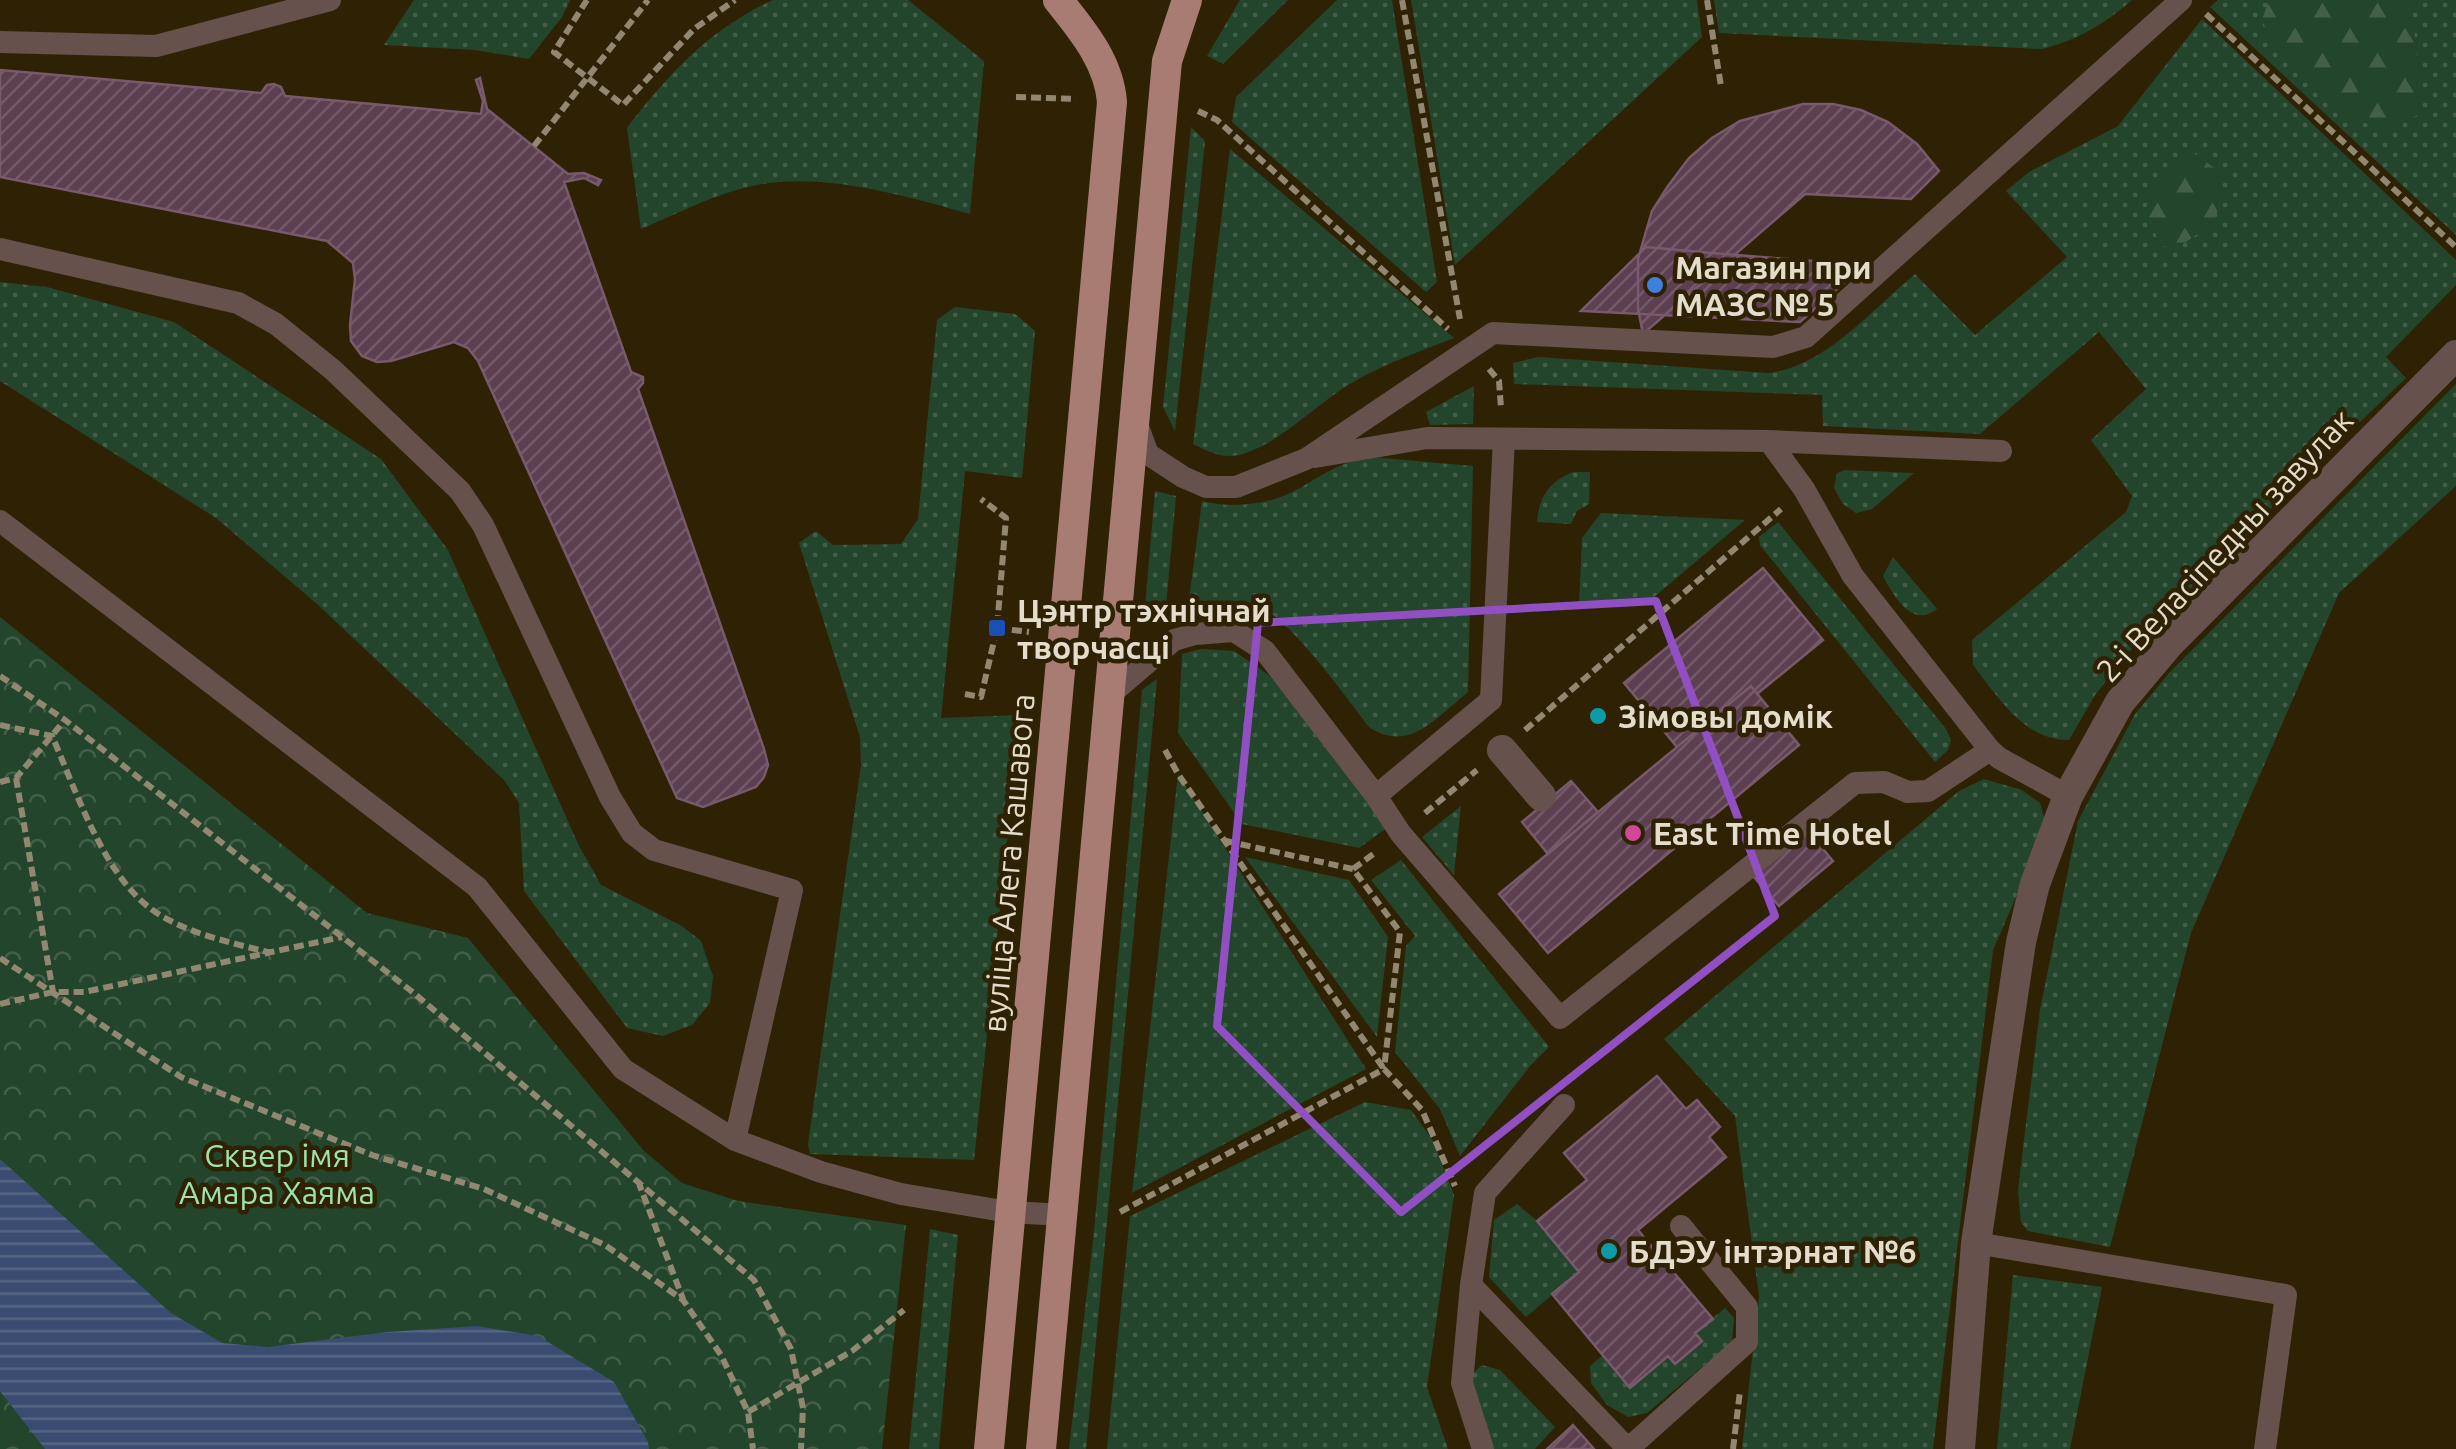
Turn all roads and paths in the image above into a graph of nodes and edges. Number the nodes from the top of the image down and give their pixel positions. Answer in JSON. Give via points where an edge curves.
{"nodes":[{"id":1,"x":330,"y":0,"type":"edge"},
{"id":2,"x":587,"y":0,"type":"edge"},
{"id":3,"x":648,"y":0,"type":"edge"},
{"id":4,"x":735,"y":0,"type":"edge"},
{"id":5,"x":1058,"y":0,"type":"edge"},
{"id":6,"x":1187,"y":0,"type":"edge"},
{"id":7,"x":1402,"y":0,"type":"edge"},
{"id":8,"x":1708,"y":0,"type":"edge"},
{"id":9,"x":2181,"y":0,"type":"edge"},
{"id":10,"x":2204,"y":13,"type":"dead end"},
{"id":11,"x":0,"y":42,"type":"edge"},
{"id":12,"x":1721,"y":86,"type":"dead end"},
{"id":13,"x":1016,"y":98,"type":"dead end"},
{"id":14,"x":1076,"y":99,"type":"dead end"},
{"id":15,"x":1194,"y":108,"type":"dead end"},
{"id":16,"x":534,"y":146,"type":"dead end"},
{"id":17,"x":2456,"y":246,"type":"edge"},
{"id":18,"x":0,"y":249,"type":"edge"},
{"id":19,"x":1467,"y":346,"type":"junction"},
{"id":20,"x":2456,"y":354,"type":"edge"},
{"id":21,"x":1136,"y":420,"type":"junction"},
{"id":22,"x":1504,"y":439,"type":"junction"},
{"id":23,"x":1769,"y":441,"type":"junction"},
{"id":24,"x":2001,"y":450,"type":"dead end"},
{"id":25,"x":1306,"y":459,"type":"junction"},
{"id":26,"x":1804,"y":489,"type":"junction"},
{"id":27,"x":981,"y":499,"type":"dead end"},
{"id":28,"x":0,"y":521,"type":"edge"},
{"id":29,"x":0,"y":676,"type":"edge"},
{"id":30,"x":1112,"y":693,"type":"junction"},
{"id":31,"x":965,"y":694,"type":"dead end"},
{"id":32,"x":65,"y":720,"type":"junction"},
{"id":33,"x":0,"y":725,"type":"edge"},
{"id":34,"x":52,"y":736,"type":"junction"},
{"id":35,"x":1165,"y":750,"type":"dead end"},
{"id":36,"x":1502,"y":750,"type":"junction"},
{"id":37,"x":1990,"y":750,"type":"junction"},
{"id":38,"x":16,"y":778,"type":"junction"},
{"id":39,"x":0,"y":782,"type":"edge"},
{"id":40,"x":1376,"y":796,"type":"junction"},
{"id":41,"x":1541,"y":796,"type":"dead end"},
{"id":42,"x":2068,"y":796,"type":"junction"},
{"id":43,"x":1401,"y":834,"type":"junction"},
{"id":44,"x":1225,"y":841,"type":"junction"},
{"id":45,"x":342,"y":937,"type":"junction"},
{"id":46,"x":271,"y":953,"type":"junction"},
{"id":47,"x":0,"y":958,"type":"edge"},
{"id":48,"x":53,"y":992,"type":"junction"},
{"id":49,"x":0,"y":1004,"type":"edge"},
{"id":50,"x":1384,"y":1069,"type":"junction"},
{"id":51,"x":1564,"y":1106,"type":"dead end"},
{"id":52,"x":736,"y":1140,"type":"junction"},
{"id":53,"x":637,"y":1179,"type":"junction"},
{"id":54,"x":1460,"y":1197,"type":"dead end"},
{"id":55,"x":1010,"y":1212,"type":"junction"},
{"id":56,"x":1120,"y":1212,"type":"dead end"},
{"id":57,"x":1064,"y":1215,"type":"junction"},
{"id":58,"x":1681,"y":1226,"type":"dead end"},
{"id":59,"x":1976,"y":1243,"type":"junction"},
{"id":60,"x":1471,"y":1286,"type":"junction"},
{"id":61,"x":684,"y":1300,"type":"junction"},
{"id":62,"x":904,"y":1310,"type":"dead end"},
{"id":63,"x":798,"y":1384,"type":"junction"},
{"id":64,"x":748,"y":1412,"type":"junction"},
{"id":65,"x":753,"y":1449,"type":"edge"},
{"id":66,"x":801,"y":1449,"type":"edge"},
{"id":67,"x":989,"y":1449,"type":"edge"},
{"id":68,"x":1041,"y":1449,"type":"edge"},
{"id":69,"x":1484,"y":1449,"type":"edge"},
{"id":70,"x":1628,"y":1449,"type":"edge"},
{"id":71,"x":1960,"y":1449,"type":"edge"},
{"id":72,"x":2266,"y":1449,"type":"edge"}],
"edges":[{"from":1,"to":11,"type":"lane","via":[[156,46]]},
{"from":2,"to":4,"type":"path","via":[[554,52],[622,105],[694,29]]},
{"from":3,"to":16,"type":"path","bridge":true},
{"from":5,"to":55,"type":"main road","name":"вуліца Алега Кашавога","via":[[1091,43],[1112,102]]},
{"from":6,"to":21,"type":"main road","via":[[1167,61]]},
{"from":7,"to":19,"type":"path"},
{"from":8,"to":12,"type":"path"},
{"from":9,"to":19,"type":"lane","via":[[1806,336],[1773,348],[1493,333]]},
{"from":10,"to":17,"type":"path"},
{"from":13,"to":14,"type":"path"},
{"from":15,"to":19,"type":"path","via":[[1217,120]]},
{"from":18,"to":52,"type":"lane","via":[[238,303],[306,347],[460,491],[483,525],[632,832],[654,850],[792,890]]},
{"from":19,"to":22,"type":"path","via":[[1499,380]]},
{"from":19,"to":25,"type":"lane"},
{"from":20,"to":42,"type":"street","name":"2-і Веласіпедны завулак","via":[[2170,644],[2120,702]]},
{"from":21,"to":25,"type":"lane","via":[[1148,454],[1206,487],[1236,487]]},
{"from":21,"to":30,"type":"main road"},
{"from":22,"to":23,"type":"lane"},
{"from":22,"to":25,"type":"lane","via":[[1426,438]]},
{"from":22,"to":40,"type":"lane","via":[[1490,700]]},
{"from":23,"to":24,"type":"lane"},
{"from":23,"to":26,"type":"lane"},
{"from":26,"to":36,"type":"path"},
{"from":26,"to":37,"type":"lane","via":[[1853,576]]},
{"from":27,"to":31,"type":"path","via":[[1006,518],[1002,573],[981,697]]},
{"from":28,"to":52,"type":"lane","via":[[477,887],[624,1068]]},
{"from":29,"to":32,"type":"path"},
{"from":30,"to":40,"type":"lane","via":[[1174,640],[1234,631],[1265,651]]},
{"from":30,"to":57,"type":"main road"},
{"from":32,"to":34,"type":"path"},
{"from":32,"to":45,"type":"path"},
{"from":33,"to":34,"type":"path"},
{"from":34,"to":38,"type":"path"},
{"from":34,"to":46,"type":"path","via":[[126,885],[158,914],[185,927]]},
{"from":35,"to":44,"type":"path"},
{"from":36,"to":41,"type":"street"},
{"from":36,"to":43,"type":"path"},
{"from":37,"to":42,"type":"lane"},
{"from":37,"to":43,"type":"lane","via":[[1928,791],[1856,783],[1560,1018]]},
{"from":38,"to":39,"type":"path"},
{"from":38,"to":48,"type":"path"},
{"from":40,"to":43,"type":"lane"},
{"from":42,"to":59,"type":"street","name":"2-і Веласіпедны завулак","via":[[2021,942]]},
{"from":44,"to":50,"type":"path"},
{"from":44,"to":50,"type":"path","via":[[1353,869],[1400,932]]},
{"from":45,"to":46,"type":"path"},
{"from":45,"to":53,"type":"path"},
{"from":46,"to":48,"type":"path","via":[[84,992]]},
{"from":47,"to":48,"type":"path"},
{"from":48,"to":49,"type":"path"},
{"from":48,"to":61,"type":"path","via":[[180,1077],[372,1155],[484,1188],[605,1245]]},
{"from":50,"to":54,"type":"path","via":[[1422,1110]]},
{"from":50,"to":56,"type":"path"},
{"from":51,"to":60,"type":"lane","via":[[1485,1193]]},
{"from":52,"to":55,"type":"lane","via":[[901,1194]]},
{"from":53,"to":61,"type":"path"},
{"from":53,"to":63,"type":"path","via":[[754,1280],[791,1349]]},
{"from":55,"to":57,"type":"lane"},
{"from":55,"to":67,"type":"main road","name":"вуліца Алега Кашавога"},
{"from":57,"to":68,"type":"main road"},
{"from":58,"to":70,"type":"lane","via":[[1748,1307],[1747,1342]]},
{"from":59,"to":71,"type":"street","name":"2-і Веласіпедны завулак"},
{"from":59,"to":72,"type":"lane","via":[[2286,1295]]},
{"from":60,"to":69,"type":"lane","via":[[1462,1383]]},
{"from":60,"to":70,"type":"lane"},
{"from":61,"to":64,"type":"path"},
{"from":62,"to":63,"type":"path"},
{"from":63,"to":64,"type":"path"},
{"from":63,"to":66,"type":"path"},
{"from":64,"to":65,"type":"path"}]}
